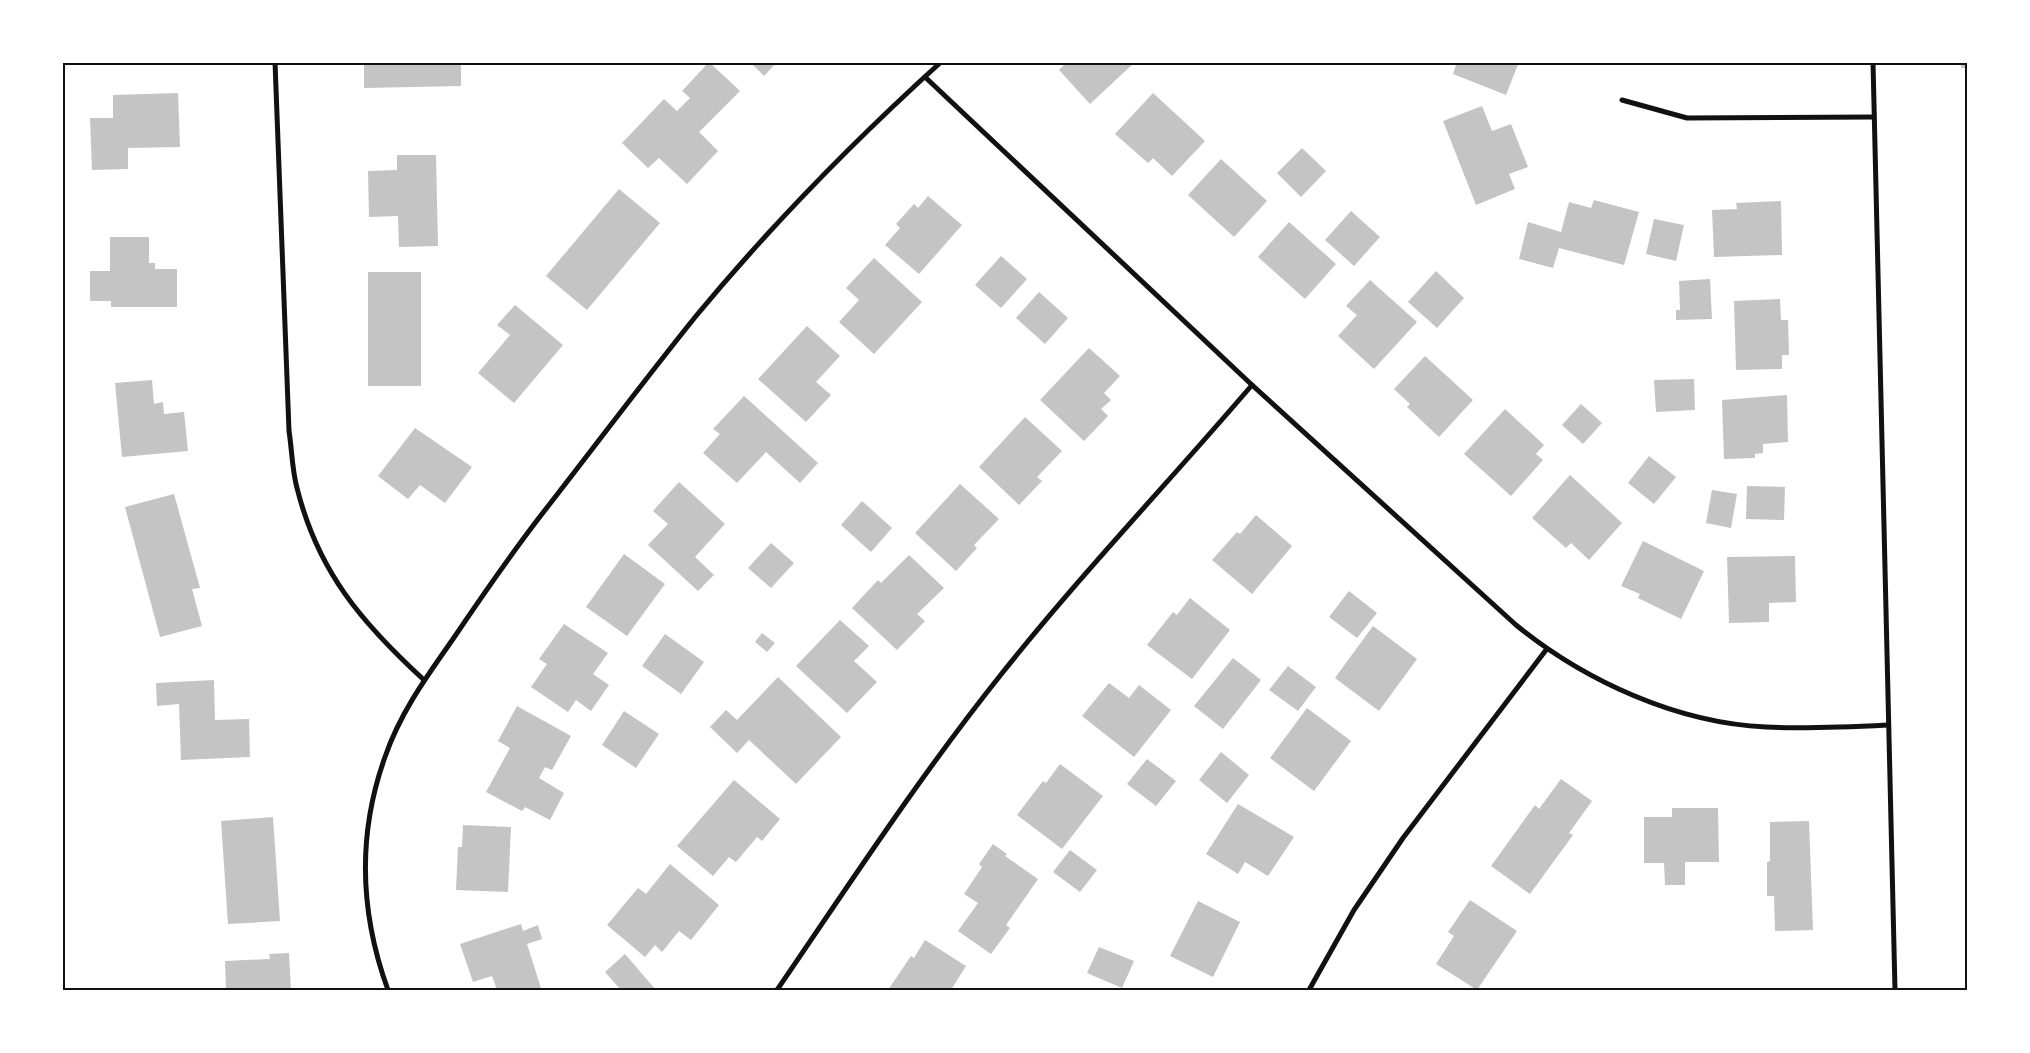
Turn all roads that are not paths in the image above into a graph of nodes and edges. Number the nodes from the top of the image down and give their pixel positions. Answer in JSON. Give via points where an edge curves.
{"nodes":[{"id":1,"x":275,"y":62,"type":"edge"},
{"id":2,"x":941,"y":62,"type":"edge"},
{"id":3,"x":1873,"y":62,"type":"edge"},
{"id":4,"x":925,"y":77,"type":"junction"},
{"id":5,"x":1622,"y":100,"type":"dead end"},
{"id":6,"x":1874,"y":116,"type":"junction"},
{"id":7,"x":1252,"y":385,"type":"junction"},
{"id":8,"x":1546,"y":650,"type":"junction"},
{"id":9,"x":424,"y":680,"type":"junction"},
{"id":10,"x":1888,"y":725,"type":"junction"},
{"id":11,"x":388,"y":990,"type":"edge"},
{"id":12,"x":777,"y":990,"type":"edge"},
{"id":13,"x":1309,"y":990,"type":"edge"},
{"id":14,"x":1895,"y":990,"type":"edge"}],
"edges":[{"from":1,"to":9,"type":"street","via":[[289,431],[296,487],[311,533],[331,575],[360,616]]},
{"from":2,"to":4,"type":"street"},
{"from":3,"to":6,"type":"street"},
{"from":4,"to":7,"type":"street"},
{"from":4,"to":9,"type":"street","via":[[778,225],[697,315],[508,557]]},
{"from":5,"to":6,"type":"street","via":[[1687,118]]},
{"from":6,"to":10,"type":"street"},
{"from":7,"to":8,"type":"street"},
{"from":7,"to":12,"type":"street","via":[[1003,672],[884,833]]},
{"from":8,"to":10,"type":"street","via":[[1608,684],[1658,704],[1720,722],[1765,727]]},
{"from":8,"to":13,"type":"street","via":[[1403,838],[1354,910]]},
{"from":9,"to":11,"type":"street","via":[[402,715],[384,757],[370,809],[365,866],[367,918]]},
{"from":10,"to":14,"type":"street"}]}
